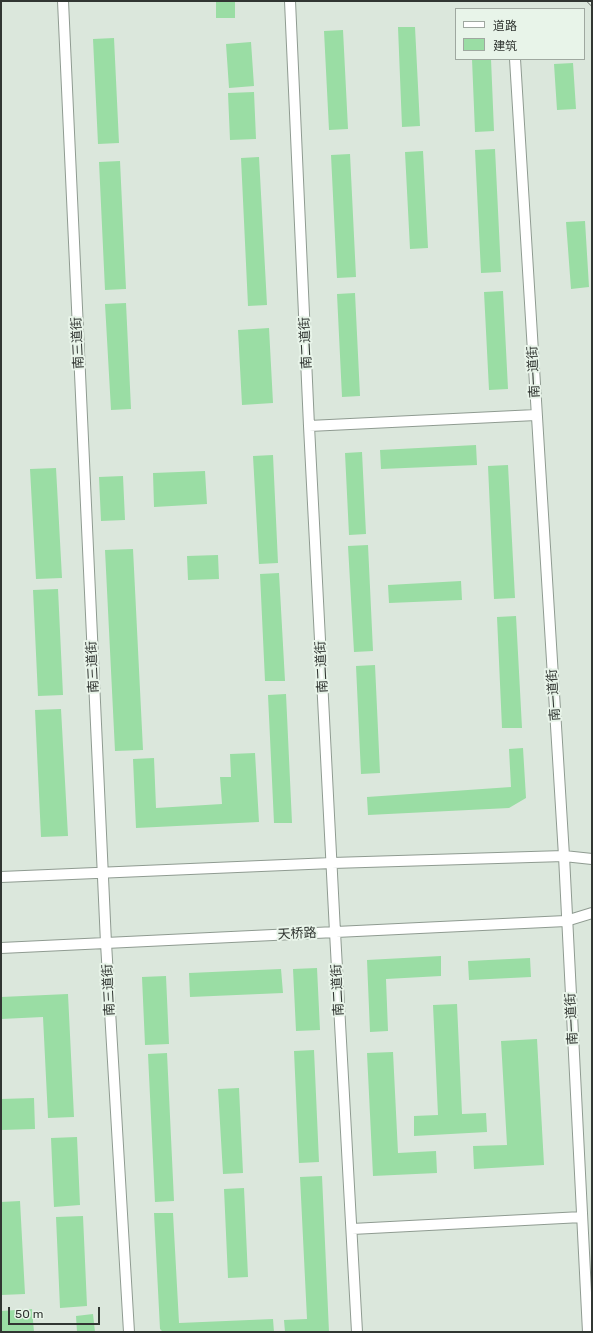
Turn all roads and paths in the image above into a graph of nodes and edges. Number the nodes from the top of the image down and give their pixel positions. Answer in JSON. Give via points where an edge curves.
{"nodes":[{"id":1,"x":62,"y":1,"type":"edge"},
{"id":2,"x":290,"y":1,"type":"edge"},
{"id":3,"x":515,"y":60,"type":"edge"},
{"id":4,"x":536,"y":416,"type":"junction"},
{"id":5,"x":310,"y":426,"type":"junction"},
{"id":6,"x":564,"y":856,"type":"junction"},
{"id":7,"x":592,"y":859,"type":"edge"},
{"id":8,"x":332,"y":862,"type":"junction"},
{"id":9,"x":103,"y":872,"type":"junction"},
{"id":10,"x":1,"y":877,"type":"edge"},
{"id":11,"x":592,"y":913,"type":"edge"},
{"id":12,"x":566,"y":921,"type":"junction"},
{"id":13,"x":335,"y":932,"type":"junction"},
{"id":14,"x":106,"y":943,"type":"junction"},
{"id":15,"x":1,"y":948,"type":"edge"},
{"id":16,"x":582,"y":1216,"type":"junction"},
{"id":17,"x":352,"y":1229,"type":"junction"},
{"id":18,"x":129,"y":1332,"type":"edge"},
{"id":19,"x":357,"y":1332,"type":"edge"},
{"id":20,"x":588,"y":1332,"type":"edge"}],
"edges":[{"from":1,"to":9,"type":"street","name":"南三道街"},
{"from":2,"to":5,"type":"street","name":"南二道街"},
{"from":3,"to":4,"type":"street","name":"南一道街"},
{"from":4,"to":5,"type":"street"},
{"from":4,"to":6,"type":"street","name":"南一道街"},
{"from":5,"to":8,"type":"street","name":"南二道街"},
{"from":6,"to":7,"type":"street"},
{"from":6,"to":8,"type":"street"},
{"from":6,"to":12,"type":"street","name":"南一道街"},
{"from":8,"to":9,"type":"street"},
{"from":8,"to":13,"type":"street","name":"南二道街"},
{"from":9,"to":10,"type":"street"},
{"from":9,"to":14,"type":"street","name":"南三道街"},
{"from":11,"to":12,"type":"street","name":"天桥路"},
{"from":12,"to":13,"type":"street","name":"天桥路"},
{"from":12,"to":16,"type":"street","name":"南一道街"},
{"from":13,"to":14,"type":"street","name":"天桥路"},
{"from":13,"to":17,"type":"street","name":"南二道街"},
{"from":14,"to":15,"type":"street","name":"天桥路"},
{"from":14,"to":18,"type":"street","name":"南三道街"},
{"from":16,"to":17,"type":"street"},
{"from":16,"to":20,"type":"street","name":"南一道街"},
{"from":17,"to":19,"type":"street","name":"南二道街"}]}
